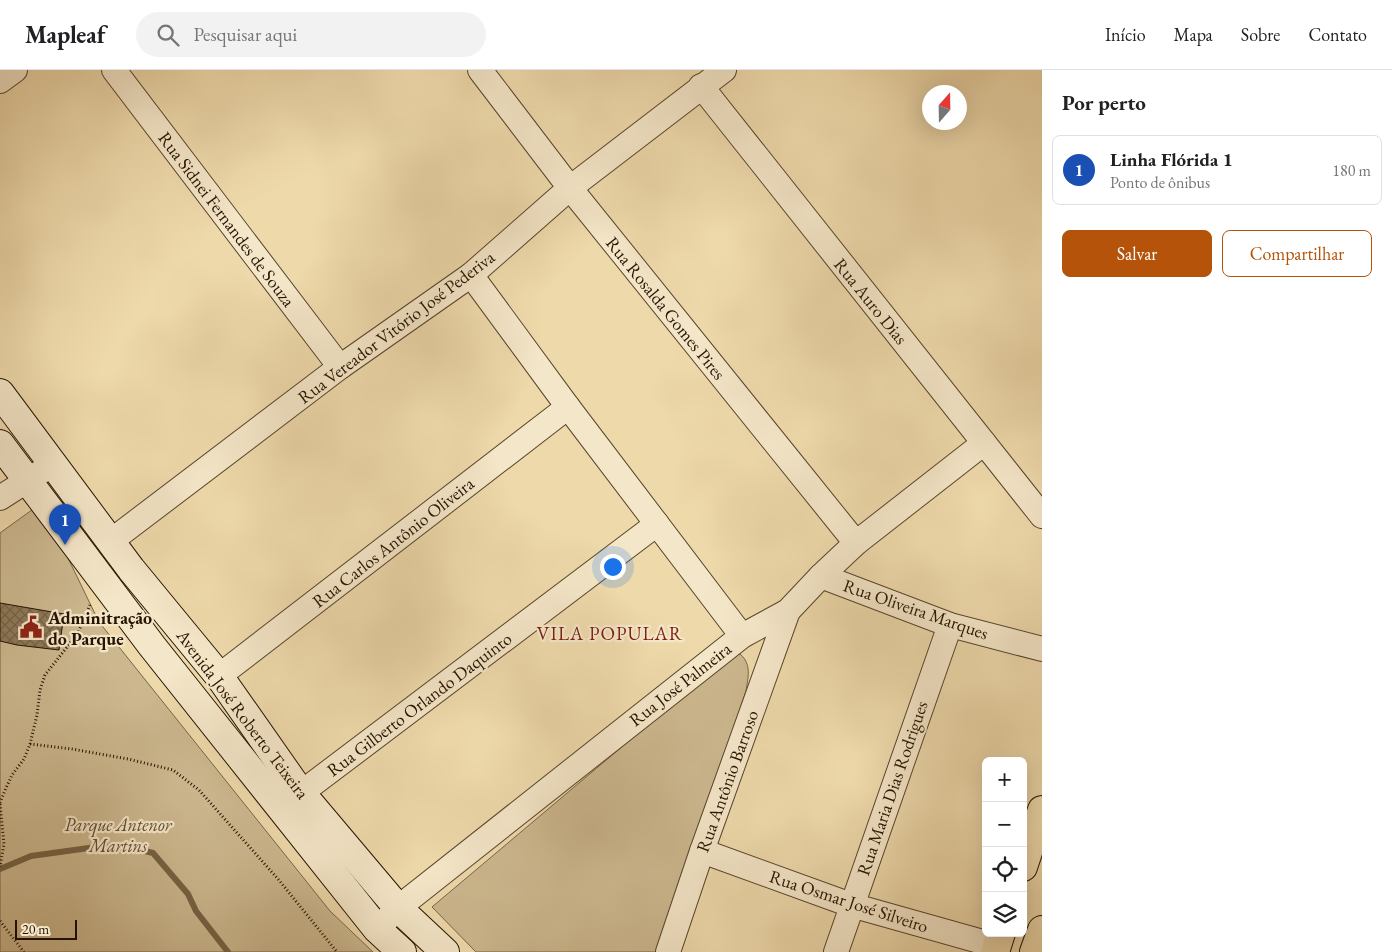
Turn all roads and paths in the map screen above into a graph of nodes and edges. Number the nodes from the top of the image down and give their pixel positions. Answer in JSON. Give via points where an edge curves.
{"nodes":[{"id":1,"x":14,"y":70,"type":"edge"},
{"id":2,"x":114,"y":70,"type":"edge"},
{"id":3,"x":480,"y":70,"type":"edge"},
{"id":4,"x":724,"y":70,"type":"edge"},
{"id":5,"x":0,"y":82,"type":"edge"},
{"id":6,"x":701,"y":86,"type":"junction"},
{"id":7,"x":570,"y":188,"type":"junction"},
{"id":8,"x":471,"y":275,"type":"junction"},
{"id":9,"x":340,"y":367,"type":"junction"},
{"id":10,"x":0,"y":393,"type":"edge"},
{"id":11,"x":568,"y":407,"type":"junction"},
{"id":12,"x":984,"y":443,"type":"junction"},
{"id":13,"x":0,"y":444,"type":"edge"},
{"id":14,"x":53,"y":464,"type":"junction"},
{"id":15,"x":28,"y":480,"type":"junction"},
{"id":16,"x":0,"y":498,"type":"edge"},
{"id":17,"x":1042,"y":516,"type":"edge"},
{"id":18,"x":657,"y":524,"type":"junction"},
{"id":19,"x":111,"y":542,"type":"junction"},
{"id":20,"x":856,"y":543,"type":"junction"},
{"id":21,"x":95,"y":569,"type":"junction"},
{"id":22,"x":821,"y":576,"type":"junction"},
{"id":23,"x":788,"y":611,"type":"junction"},
{"id":24,"x":950,"y":625,"type":"junction"},
{"id":25,"x":742,"y":636,"type":"junction"},
{"id":26,"x":1042,"y":649,"type":"edge"},
{"id":27,"x":219,"y":676,"type":"junction"},
{"id":28,"x":30,"y":744,"type":"junction"},
{"id":29,"x":300,"y":793,"type":"junction"},
{"id":30,"x":0,"y":804,"type":"edge"},
{"id":31,"x":1042,"y":810,"type":"edge"},
{"id":32,"x":702,"y":852,"type":"junction"},
{"id":33,"x":1027,"y":854,"type":"edge"},
{"id":34,"x":0,"y":863,"type":"edge"},
{"id":35,"x":0,"y":867,"type":"edge"},
{"id":36,"x":851,"y":905,"type":"junction"},
{"id":37,"x":398,"y":908,"type":"junction"},
{"id":38,"x":0,"y":921,"type":"edge"},
{"id":39,"x":377,"y":929,"type":"junction"},
{"id":40,"x":1042,"y":930,"type":"edge"},
{"id":41,"x":998,"y":944,"type":"edge"},
{"id":42,"x":24,"y":952,"type":"edge"},
{"id":43,"x":337,"y":952,"type":"edge"},
{"id":44,"x":402,"y":952,"type":"edge"},
{"id":45,"x":445,"y":952,"type":"edge"},
{"id":46,"x":668,"y":952,"type":"edge"},
{"id":47,"x":836,"y":952,"type":"edge"},
{"id":48,"x":1034,"y":952,"type":"edge"}],
"edges":[{"from":1,"to":5,"type":"street"},
{"from":2,"to":9,"type":"street","name":"Rua Sidnei Fernandes de Souza"},
{"from":3,"to":7,"type":"street","name":"Rua Rosalda Gomes Pires"},
{"from":4,"to":6,"type":"street","name":"Rua Vereador Vitório José Pederiva"},
{"from":6,"to":7,"type":"street","name":"Rua Vereador Vitório José Pederiva"},
{"from":6,"to":12,"type":"street","name":"Rua Auro Dias"},
{"from":7,"to":8,"type":"street","name":"Rua Vereador Vitório José Pederiva"},
{"from":7,"to":20,"type":"street","name":"Rua Rosalda Gomes Pires"},
{"from":8,"to":9,"type":"street","name":"Rua Vereador Vitório José Pederiva"},
{"from":8,"to":11,"type":"street"},
{"from":9,"to":19,"type":"street","name":"Rua Vereador Vitório José Pederiva"},
{"from":10,"to":14,"type":"street","name":"Avenida José Roberto Teixeira"},
{"from":11,"to":18,"type":"street"},
{"from":11,"to":27,"type":"street","name":"Rua Carlos Antônio Oliveira"},
{"from":12,"to":17,"type":"street","name":"Rua Auro Dias"},
{"from":12,"to":20,"type":"street","name":"Rua José Palmeira"},
{"from":13,"to":15,"type":"street","name":"Avenida José Roberto Teixeira"},
{"from":14,"to":15,"type":"street"},
{"from":14,"to":19,"type":"street","name":"Avenida José Roberto Teixeira"},
{"from":15,"to":16,"type":"street"},
{"from":15,"to":21,"type":"street","name":"Avenida José Roberto Teixeira"},
{"from":18,"to":25,"type":"street"},
{"from":18,"to":29,"type":"street","name":"Rua Gilberto Orlando Daquinto"},
{"from":19,"to":21,"type":"street"},
{"from":19,"to":27,"type":"street","name":"Avenida José Roberto Teixeira"},
{"from":20,"to":22,"type":"street","name":"Rua José Palmeira"},
{"from":21,"to":28,"type":"path","via":[[78,633],[45,675]]},
{"from":21,"to":39,"type":"street","name":"Avenida José Roberto Teixeira","via":[[152,646]]},
{"from":22,"to":23,"type":"street","name":"Rua José Palmeira"},
{"from":22,"to":24,"type":"street","name":"Rua Oliveira Marques"},
{"from":23,"to":25,"type":"street","name":"Rua José Palmeira"},
{"from":23,"to":32,"type":"street","name":"Rua Antônio Barroso"},
{"from":24,"to":26,"type":"street","name":"Rua Oliveira Marques"},
{"from":24,"to":36,"type":"street","name":"Rua Maria Dias Rodrigues"},
{"from":25,"to":37,"type":"street","name":"Rua José Palmeira"},
{"from":27,"to":29,"type":"street","name":"Avenida José Roberto Teixeira"},
{"from":28,"to":30,"type":"path"},
{"from":28,"to":43,"type":"path","via":[[91,752],[173,770],[204,796]]},
{"from":29,"to":37,"type":"street","name":"Avenida José Roberto Teixeira"},
{"from":30,"to":34,"type":"path","via":[[4,844]]},
{"from":31,"to":33,"type":"main road"},
{"from":32,"to":36,"type":"street","name":"Rua Osmar José Silveiro"},
{"from":32,"to":46,"type":"street","name":"Rua Antônio Barroso"},
{"from":34,"to":35,"type":"path"},
{"from":36,"to":41,"type":"street","name":"Rua Osmar José Silveiro"},
{"from":36,"to":47,"type":"street","name":"Rua Maria Dias Rodrigues"},
{"from":37,"to":39,"type":"street","name":"Rua José Palmeira"},
{"from":37,"to":45,"type":"street","name":"Avenida José Roberto Teixeira"},
{"from":38,"to":42,"type":"path"},
{"from":39,"to":44,"type":"street","name":"Avenida José Roberto Teixeira"},
{"from":40,"to":48,"type":"main road"}]}
